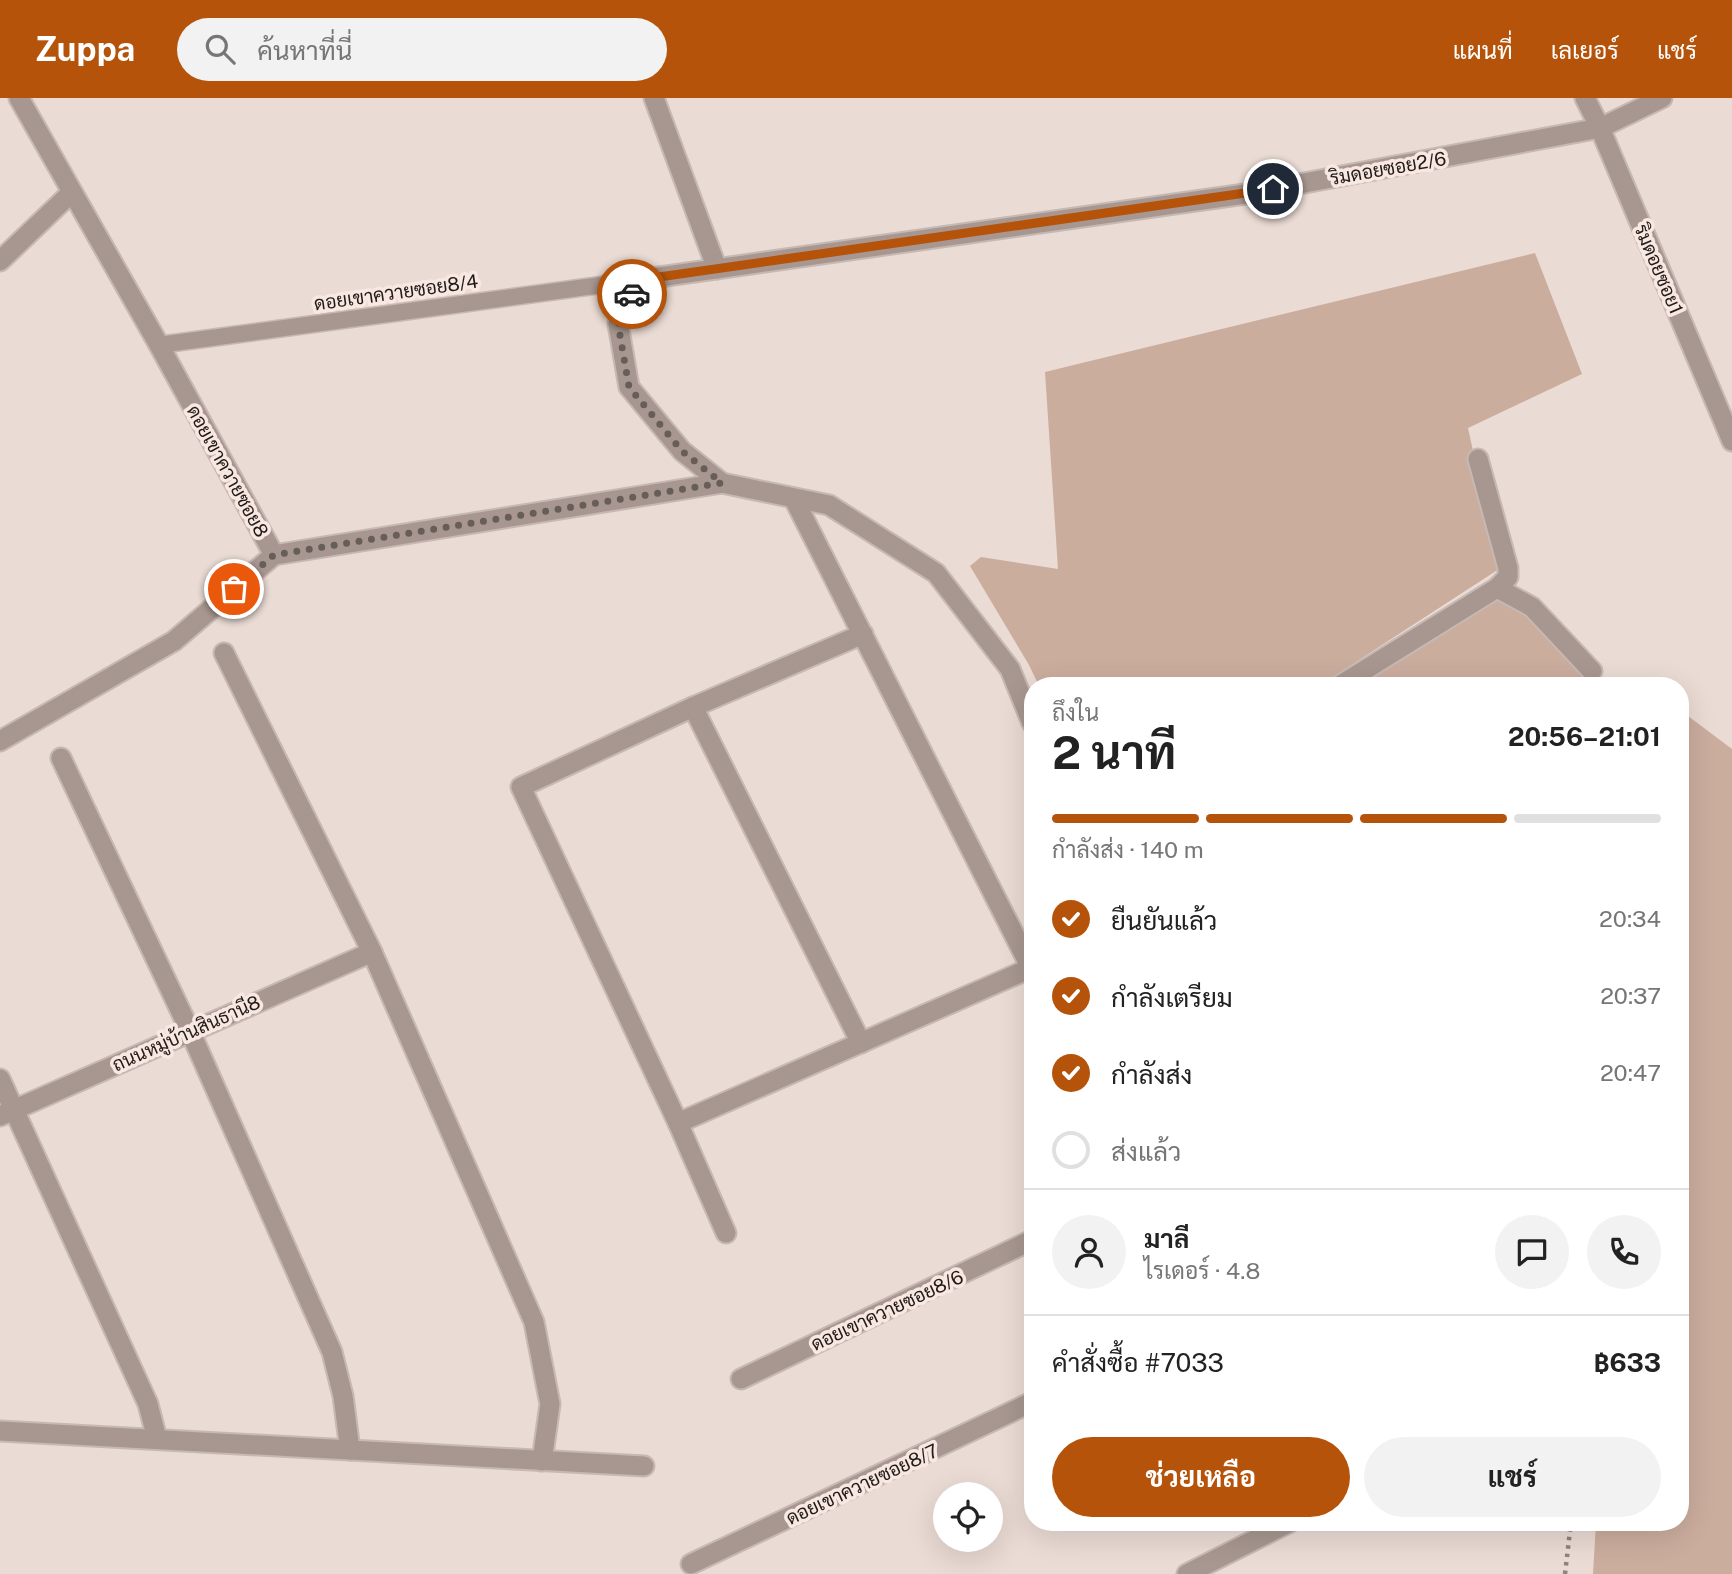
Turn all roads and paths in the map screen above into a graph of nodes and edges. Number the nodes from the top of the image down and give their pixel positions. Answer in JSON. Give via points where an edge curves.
{"nodes":[{"id":1,"x":19,"y":98,"type":"edge"},
{"id":2,"x":654,"y":98,"type":"edge"},
{"id":3,"x":1584,"y":98,"type":"edge"},
{"id":4,"x":1662,"y":98,"type":"edge"},
{"id":5,"x":1600,"y":128,"type":"junction"},
{"id":6,"x":71,"y":194,"type":"junction"},
{"id":7,"x":0,"y":261,"type":"edge"},
{"id":8,"x":717,"y":269,"type":"junction"},
{"id":9,"x":638,"y":280,"type":"junction"},
{"id":10,"x":159,"y":345,"type":"junction"},
{"id":11,"x":1732,"y":442,"type":"edge"},
{"id":12,"x":1478,"y":459,"type":"dead end"},
{"id":13,"x":722,"y":483,"type":"junction"},
{"id":14,"x":794,"y":499,"type":"junction"},
{"id":15,"x":274,"y":555,"type":"junction"},
{"id":16,"x":1497,"y":588,"type":"junction"},
{"id":17,"x":863,"y":634,"type":"junction"},
{"id":18,"x":224,"y":653,"type":"dead end"},
{"id":19,"x":1592,"y":671,"type":"dead end"},
{"id":20,"x":1354,"y":677,"type":"edge"},
{"id":21,"x":1024,"y":703,"type":"edge"},
{"id":22,"x":693,"y":707,"type":"junction"},
{"id":23,"x":0,"y":741,"type":"edge"},
{"id":24,"x":61,"y":758,"type":"dead end"},
{"id":25,"x":372,"y":952,"type":"junction"},
{"id":26,"x":1024,"y":954,"type":"edge"},
{"id":27,"x":1024,"y":971,"type":"edge"},
{"id":28,"x":190,"y":1031,"type":"junction"},
{"id":29,"x":861,"y":1043,"type":"junction"},
{"id":30,"x":0,"y":1079,"type":"edge"},
{"id":31,"x":6,"y":1113,"type":"edge"},
{"id":32,"x":678,"y":1123,"type":"junction"},
{"id":33,"x":726,"y":1233,"type":"dead end"},
{"id":34,"x":1024,"y":1244,"type":"edge"},
{"id":35,"x":741,"y":1379,"type":"dead end"},
{"id":36,"x":1024,"y":1406,"type":"edge"},
{"id":37,"x":0,"y":1431,"type":"edge"},
{"id":38,"x":156,"y":1439,"type":"junction"},
{"id":39,"x":350,"y":1450,"type":"junction"},
{"id":40,"x":542,"y":1461,"type":"junction"},
{"id":41,"x":644,"y":1466,"type":"dead end"},
{"id":42,"x":1272,"y":1531,"type":"edge"},
{"id":43,"x":1570,"y":1531,"type":"edge"},
{"id":44,"x":691,"y":1564,"type":"dead end"},
{"id":45,"x":1187,"y":1574,"type":"edge"},
{"id":46,"x":1565,"y":1574,"type":"edge"}],
"edges":[{"from":1,"to":6,"type":"street","name":"ดอยเขาควายซอย8"},
{"from":2,"to":8,"type":"street"},
{"from":3,"to":5,"type":"street","name":"ริมดอยซอย1"},
{"from":4,"to":5,"type":"street","name":"ริมดอยซอย2/6"},
{"from":5,"to":8,"type":"street","name":"ริมดอยซอย2/6","via":[[1245,194]]},
{"from":5,"to":11,"type":"street","name":"ริมดอยซอย1"},
{"from":6,"to":7,"type":"street"},
{"from":6,"to":10,"type":"street","name":"ดอยเขาควายซอย8"},
{"from":8,"to":9,"type":"street","name":"ริมดอยซอย2/6"},
{"from":9,"to":10,"type":"lane","name":"ดอยเขาควายซอย8/4"},
{"from":9,"to":13,"type":"street","via":[[618,324],[629,387],[682,451]]},
{"from":10,"to":15,"type":"street","name":"ดอยเขาควายซอย8"},
{"from":12,"to":16,"type":"street","via":[[1508,568]]},
{"from":13,"to":14,"type":"street"},
{"from":13,"to":15,"type":"street"},
{"from":14,"to":17,"type":"street"},
{"from":14,"to":21,"type":"street","via":[[829,505],[936,573],[1010,669]]},
{"from":15,"to":23,"type":"street","name":"ดอยเขาควายซอย8","via":[[174,641]]},
{"from":16,"to":19,"type":"street","via":[[1532,607]]},
{"from":16,"to":20,"type":"street"},
{"from":17,"to":22,"type":"street"},
{"from":17,"to":26,"type":"street"},
{"from":18,"to":25,"type":"street"},
{"from":22,"to":29,"type":"street"},
{"from":22,"to":32,"type":"street","via":[[521,787]]},
{"from":24,"to":28,"type":"street"},
{"from":25,"to":28,"type":"street","name":"ถนนหมู่บ้านสินธานี8"},
{"from":25,"to":40,"type":"street","via":[[534,1322],[550,1404]]},
{"from":27,"to":29,"type":"street"},
{"from":28,"to":31,"type":"street","name":"ถนนหมู่บ้านสินธานี8"},
{"from":28,"to":39,"type":"street","via":[[332,1352]]},
{"from":29,"to":32,"type":"street"},
{"from":30,"to":31,"type":"street"},
{"from":31,"to":38,"type":"street","via":[[148,1404]]},
{"from":32,"to":33,"type":"street"},
{"from":34,"to":35,"type":"street","name":"ดอยเขาควายซอย8/6"},
{"from":36,"to":44,"type":"street","name":"ดอยเขาควายซอย8/7"},
{"from":37,"to":38,"type":"street"},
{"from":38,"to":39,"type":"street"},
{"from":39,"to":40,"type":"street"},
{"from":40,"to":41,"type":"street"},
{"from":42,"to":45,"type":"street"},
{"from":43,"to":46,"type":"path"}]}
